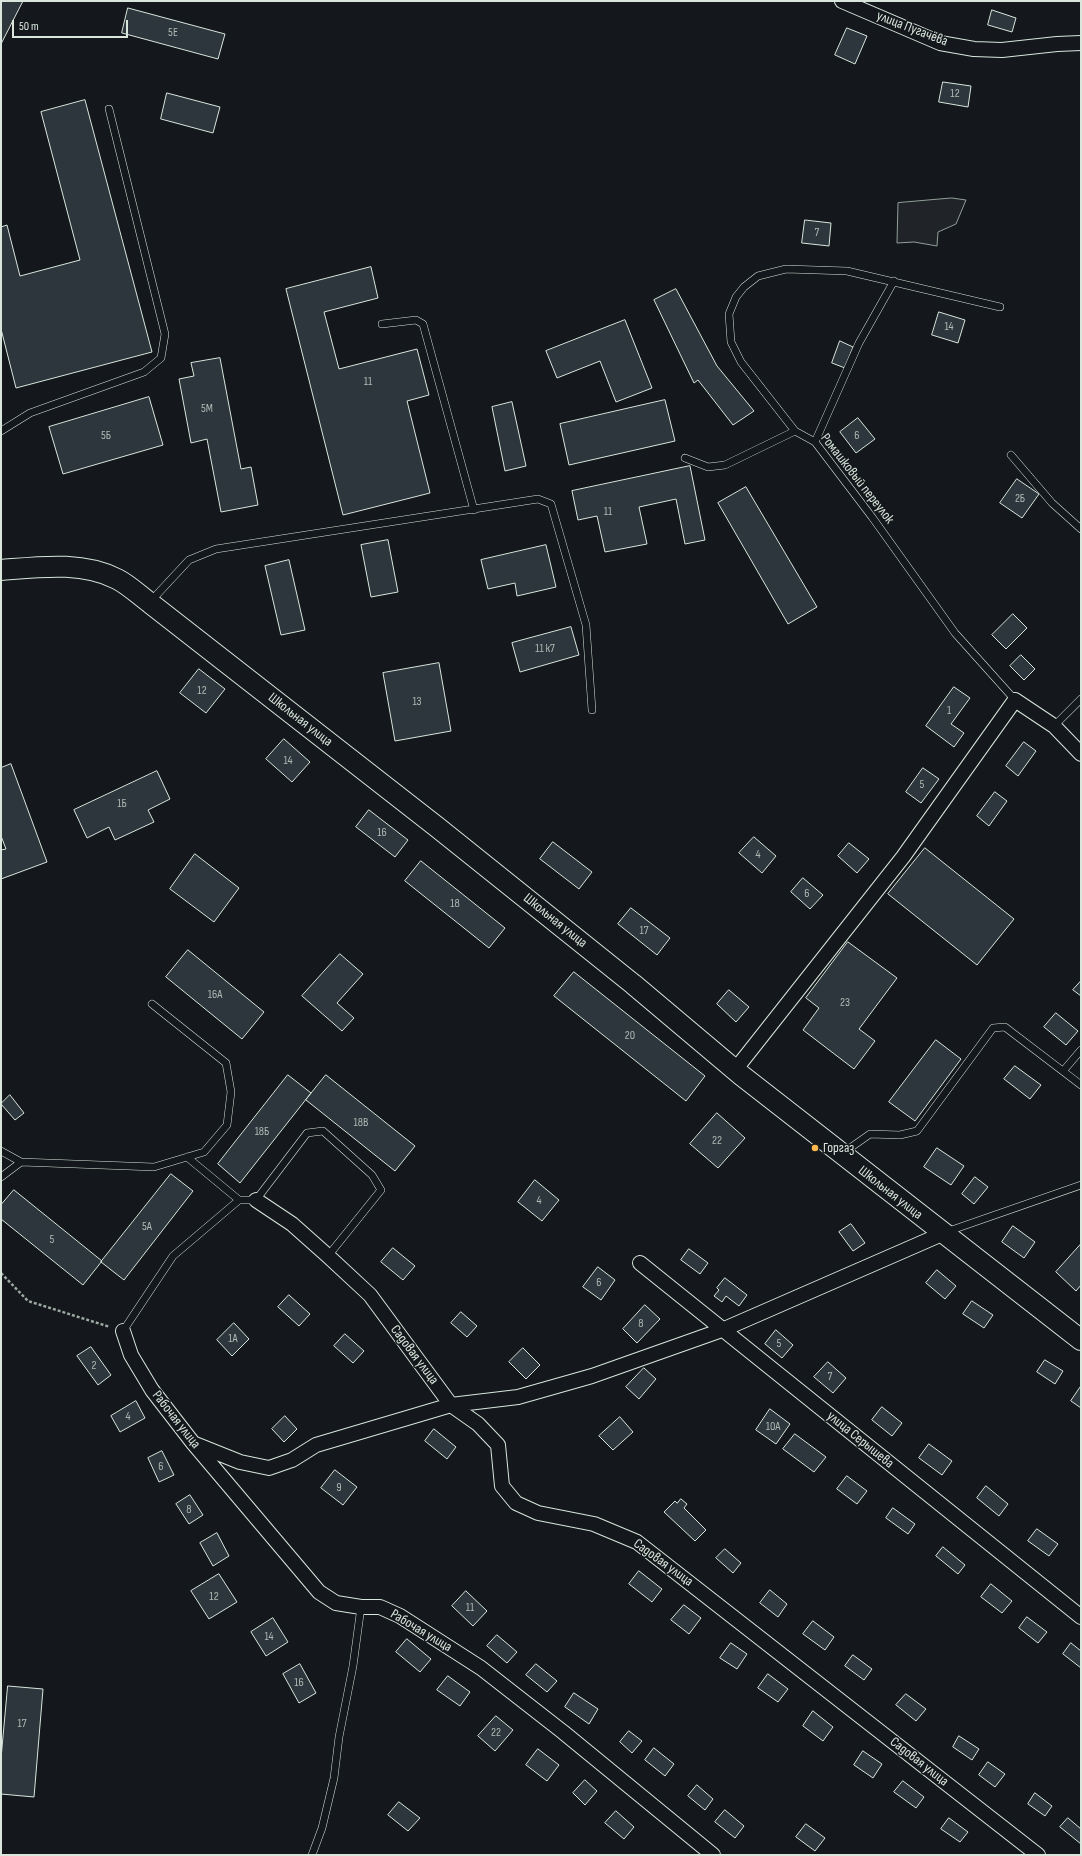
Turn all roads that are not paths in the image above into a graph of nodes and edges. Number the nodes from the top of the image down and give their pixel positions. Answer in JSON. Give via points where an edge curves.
{"nodes":[{"id":1,"x":842,"y":1,"type":"edge"},
{"id":2,"x":1081,"y":43,"type":"edge"},
{"id":3,"x":109,"y":109,"type":"dead end"},
{"id":4,"x":894,"y":281,"type":"junction"},
{"id":5,"x":1000,"y":307,"type":"dead end"},
{"id":6,"x":382,"y":324,"type":"dead end"},
{"id":7,"x":1,"y":431,"type":"edge"},
{"id":8,"x":795,"y":431,"type":"junction"},
{"id":9,"x":815,"y":442,"type":"junction"},
{"id":10,"x":1011,"y":455,"type":"dead end"},
{"id":11,"x":685,"y":458,"type":"dead end"},
{"id":12,"x":474,"y":510,"type":"junction"},
{"id":13,"x":1081,"y":529,"type":"edge"},
{"id":14,"x":1,"y":570,"type":"edge"},
{"id":15,"x":150,"y":603,"type":"junction"},
{"id":16,"x":1081,"y":699,"type":"edge"},
{"id":17,"x":1015,"y":700,"type":"junction"},
{"id":18,"x":592,"y":710,"type":"dead end"},
{"id":19,"x":1054,"y":726,"type":"junction"},
{"id":20,"x":1081,"y":754,"type":"edge"},
{"id":21,"x":152,"y":1004,"type":"dead end"},
{"id":22,"x":1081,"y":1050,"type":"edge"},
{"id":23,"x":735,"y":1070,"type":"junction"},
{"id":24,"x":1064,"y":1070,"type":"junction"},
{"id":25,"x":1081,"y":1085,"type":"edge"},
{"id":26,"x":1,"y":1151,"type":"edge"},
{"id":27,"x":841,"y":1154,"type":"junction"},
{"id":28,"x":187,"y":1157,"type":"junction"},
{"id":29,"x":21,"y":1162,"type":"junction"},
{"id":30,"x":1,"y":1177,"type":"edge"},
{"id":31,"x":1081,"y":1185,"type":"edge"},
{"id":32,"x":239,"y":1200,"type":"junction"},
{"id":33,"x":256,"y":1200,"type":"junction"},
{"id":34,"x":942,"y":1234,"type":"junction"},
{"id":35,"x":328,"y":1256,"type":"junction"},
{"id":36,"x":640,"y":1263,"type":"dead end"},
{"id":37,"x":722,"y":1330,"type":"junction"},
{"id":38,"x":123,"y":1331,"type":"joint"},
{"id":39,"x":1081,"y":1340,"type":"edge"},
{"id":40,"x":451,"y":1405,"type":"junction"},
{"id":41,"x":193,"y":1443,"type":"junction"},
{"id":42,"x":361,"y":1607,"type":"junction"},
{"id":43,"x":1081,"y":1617,"type":"edge"},
{"id":44,"x":312,"y":1855,"type":"edge"},
{"id":45,"x":713,"y":1855,"type":"edge"},
{"id":46,"x":1038,"y":1855,"type":"edge"}],
"edges":[{"from":1,"to":2,"type":"street","name":"улица Пугачёва","via":[[940,43],[1002,50]]},
{"from":3,"to":7,"type":"lane","via":[[165,334],[161,358],[144,372],[30,413]]},
{"from":4,"to":5,"type":"lane","name":"Ромашковый переулок"},
{"from":4,"to":8,"type":"lane","name":"Ромашковый переулок","via":[[847,271],[786,269],[758,276],[736,297],[729,314],[731,342],[742,362]]},
{"from":4,"to":9,"type":"lane","via":[[859,343]]},
{"from":6,"to":12,"type":"lane","via":[[416,320],[423,324]]},
{"from":8,"to":9,"type":"lane","name":"Ромашковый переулок"},
{"from":8,"to":11,"type":"lane","via":[[725,465],[708,467]]},
{"from":9,"to":17,"type":"lane","name":"Ромашковый переулок","via":[[955,633]]},
{"from":10,"to":13,"type":"lane","via":[[1052,503]]},
{"from":12,"to":15,"type":"lane","via":[[216,549],[189,560]]},
{"from":12,"to":18,"type":"lane","via":[[538,499],[551,504],[586,625]]},
{"from":14,"to":15,"type":"main road","name":"Школьная улица","via":[[53,566],[94,570],[117,579]]},
{"from":15,"to":23,"type":"main road","name":"Школьная улица","via":[[456,842],[633,984]]},
{"from":16,"to":19,"type":"lane"},
{"from":17,"to":19,"type":"street"},
{"from":17,"to":23,"type":"street","via":[[903,857]]},
{"from":19,"to":20,"type":"street"},
{"from":21,"to":28,"type":"lane","via":[[226,1062],[231,1092],[227,1125],[204,1152]]},
{"from":22,"to":24,"type":"lane"},
{"from":23,"to":27,"type":"main road","name":"Школьная улица"},
{"from":24,"to":25,"type":"lane"},
{"from":24,"to":27,"type":"lane","via":[[1005,1027],[993,1028],[917,1131],[900,1135],[870,1134]]},
{"from":26,"to":29,"type":"lane"},
{"from":27,"to":34,"type":"main road","name":"Школьная улица"},
{"from":28,"to":29,"type":"lane","via":[[154,1167]]},
{"from":28,"to":32,"type":"lane"},
{"from":29,"to":30,"type":"lane"},
{"from":31,"to":34,"type":"lane"},
{"from":32,"to":33,"type":"lane"},
{"from":32,"to":38,"type":"lane","via":[[173,1256]]},
{"from":33,"to":35,"type":"street","name":"Садовая улица","via":[[292,1224]]},
{"from":33,"to":35,"type":"lane","via":[[307,1134],[322,1131],[372,1176],[381,1190]]},
{"from":34,"to":37,"type":"street"},
{"from":34,"to":39,"type":"main road","name":"Школьная улица"},
{"from":35,"to":40,"type":"street","name":"Садовая улица","via":[[370,1295]]},
{"from":36,"to":37,"type":"street","name":"улица Серышева"},
{"from":37,"to":40,"type":"street","via":[[592,1376],[525,1395]]},
{"from":37,"to":43,"type":"street","name":"улица Серышева"},
{"from":38,"to":41,"type":"street","name":"Рабочая улица","via":[[131,1354],[152,1390]]},
{"from":40,"to":41,"type":"street","via":[[316,1445],[292,1460],[269,1468],[240,1462]]},
{"from":40,"to":46,"type":"street","name":"Садовая улица","via":[[478,1424],[498,1445],[502,1486],[516,1504],[538,1513],[594,1524],[637,1542]]},
{"from":41,"to":42,"type":"street","name":"Рабочая улица","via":[[319,1592],[336,1603]]},
{"from":42,"to":44,"type":"lane","via":[[334,1778],[322,1828]]},
{"from":42,"to":45,"type":"street","name":"Рабочая улица","via":[[380,1607],[400,1616],[481,1668]]}]}
